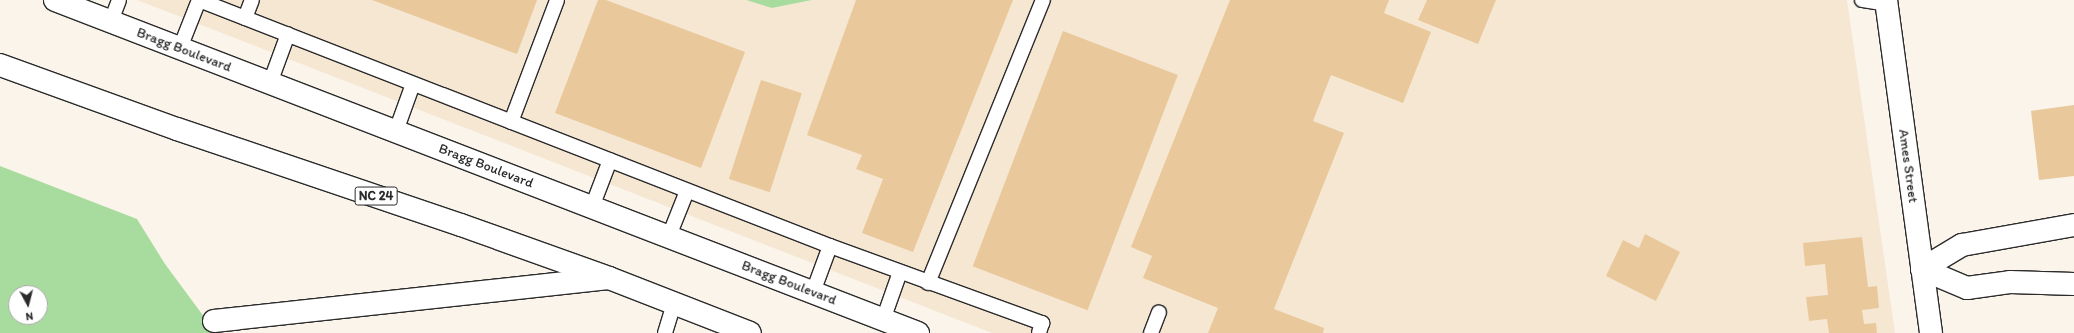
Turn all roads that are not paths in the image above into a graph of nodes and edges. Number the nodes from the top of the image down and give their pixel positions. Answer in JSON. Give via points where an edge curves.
{"nodes":[{"id":1,"x":55,"y":0,"type":"edge"},
{"id":2,"x":119,"y":0,"type":"edge"},
{"id":3,"x":252,"y":0,"type":"edge"},
{"id":4,"x":557,"y":0,"type":"edge"},
{"id":5,"x":1043,"y":0,"type":"edge"},
{"id":6,"x":1862,"y":0,"type":"edge"},
{"id":7,"x":1886,"y":2,"type":"edge"},
{"id":8,"x":245,"y":18,"type":"junction"},
{"id":9,"x":111,"y":21,"type":"junction"},
{"id":10,"x":288,"y":34,"type":"junction"},
{"id":11,"x":180,"y":48,"type":"junction"},
{"id":12,"x":0,"y":65,"type":"edge"},
{"id":13,"x":270,"y":83,"type":"junction"},
{"id":14,"x":413,"y":84,"type":"junction"},
{"id":15,"x":511,"y":122,"type":"junction"},
{"id":16,"x":396,"y":131,"type":"junction"},
{"id":17,"x":610,"y":160,"type":"junction"},
{"id":18,"x":687,"y":191,"type":"junction"},
{"id":19,"x":592,"y":207,"type":"junction"},
{"id":20,"x":2074,"y":224,"type":"edge"},
{"id":21,"x":668,"y":236,"type":"junction"},
{"id":22,"x":830,"y":246,"type":"junction"},
{"id":23,"x":1922,"y":270,"type":"junction"},
{"id":24,"x":900,"y":272,"type":"junction"},
{"id":25,"x":609,"y":278,"type":"junction"},
{"id":26,"x":928,"y":283,"type":"junction"},
{"id":27,"x":2074,"y":284,"type":"edge"},
{"id":28,"x":813,"y":292,"type":"junction"},
{"id":29,"x":674,"y":304,"type":"junction"},
{"id":30,"x":1159,"y":312,"type":"dead end"},
{"id":31,"x":883,"y":320,"type":"junction"},
{"id":32,"x":214,"y":322,"type":"dead end"},
{"id":33,"x":665,"y":333,"type":"edge"},
{"id":34,"x":750,"y":333,"type":"edge"},
{"id":35,"x":918,"y":333,"type":"edge"},
{"id":36,"x":1039,"y":333,"type":"edge"},
{"id":37,"x":1151,"y":333,"type":"edge"},
{"id":38,"x":1930,"y":333,"type":"edge"}],
"edges":[{"from":1,"to":9,"type":"main road","name":"Bragg Boulevard"},
{"from":2,"to":9,"type":"lane"},
{"from":3,"to":8,"type":"lane"},
{"from":4,"to":15,"type":"lane"},
{"from":5,"to":26,"type":"lane"},
{"from":6,"to":7,"type":"lane"},
{"from":7,"to":23,"type":"main road","name":"Ames Street"},
{"from":8,"to":10,"type":"lane"},
{"from":8,"to":11,"type":"lane","via":[[199,0]]},
{"from":9,"to":11,"type":"main road","name":"Bragg Boulevard"},
{"from":10,"to":13,"type":"lane"},
{"from":10,"to":14,"type":"lane"},
{"from":11,"to":13,"type":"main road","name":"Bragg Boulevard"},
{"from":12,"to":25,"type":"main road","number":"NC 24","via":[[177,130],[461,225]]},
{"from":13,"to":16,"type":"main road","name":"Bragg Boulevard"},
{"from":14,"to":15,"type":"lane"},
{"from":14,"to":16,"type":"lane"},
{"from":15,"to":17,"type":"lane"},
{"from":16,"to":19,"type":"main road","name":"Bragg Boulevard"},
{"from":17,"to":18,"type":"lane"},
{"from":17,"to":19,"type":"lane"},
{"from":18,"to":21,"type":"lane"},
{"from":18,"to":22,"type":"lane"},
{"from":19,"to":21,"type":"main road","name":"Bragg Boulevard"},
{"from":20,"to":23,"type":"main road","via":[[1962,245]]},
{"from":21,"to":28,"type":"main road","name":"Bragg Boulevard"},
{"from":22,"to":24,"type":"lane"},
{"from":22,"to":28,"type":"lane"},
{"from":23,"to":27,"type":"main road","via":[[1968,288],[2010,282]]},
{"from":23,"to":38,"type":"main road","name":"Ames Street"},
{"from":24,"to":26,"type":"lane"},
{"from":24,"to":31,"type":"lane"},
{"from":25,"to":29,"type":"main road","number":"NC 24"},
{"from":25,"to":32,"type":"main road"},
{"from":26,"to":36,"type":"lane","via":[[1042,323]]},
{"from":28,"to":31,"type":"main road","name":"Bragg Boulevard"},
{"from":29,"to":33,"type":"lane"},
{"from":29,"to":34,"type":"main road","number":"NC 24"},
{"from":30,"to":37,"type":"lane"},
{"from":31,"to":35,"type":"main road","name":"Bragg Boulevard"}]}
